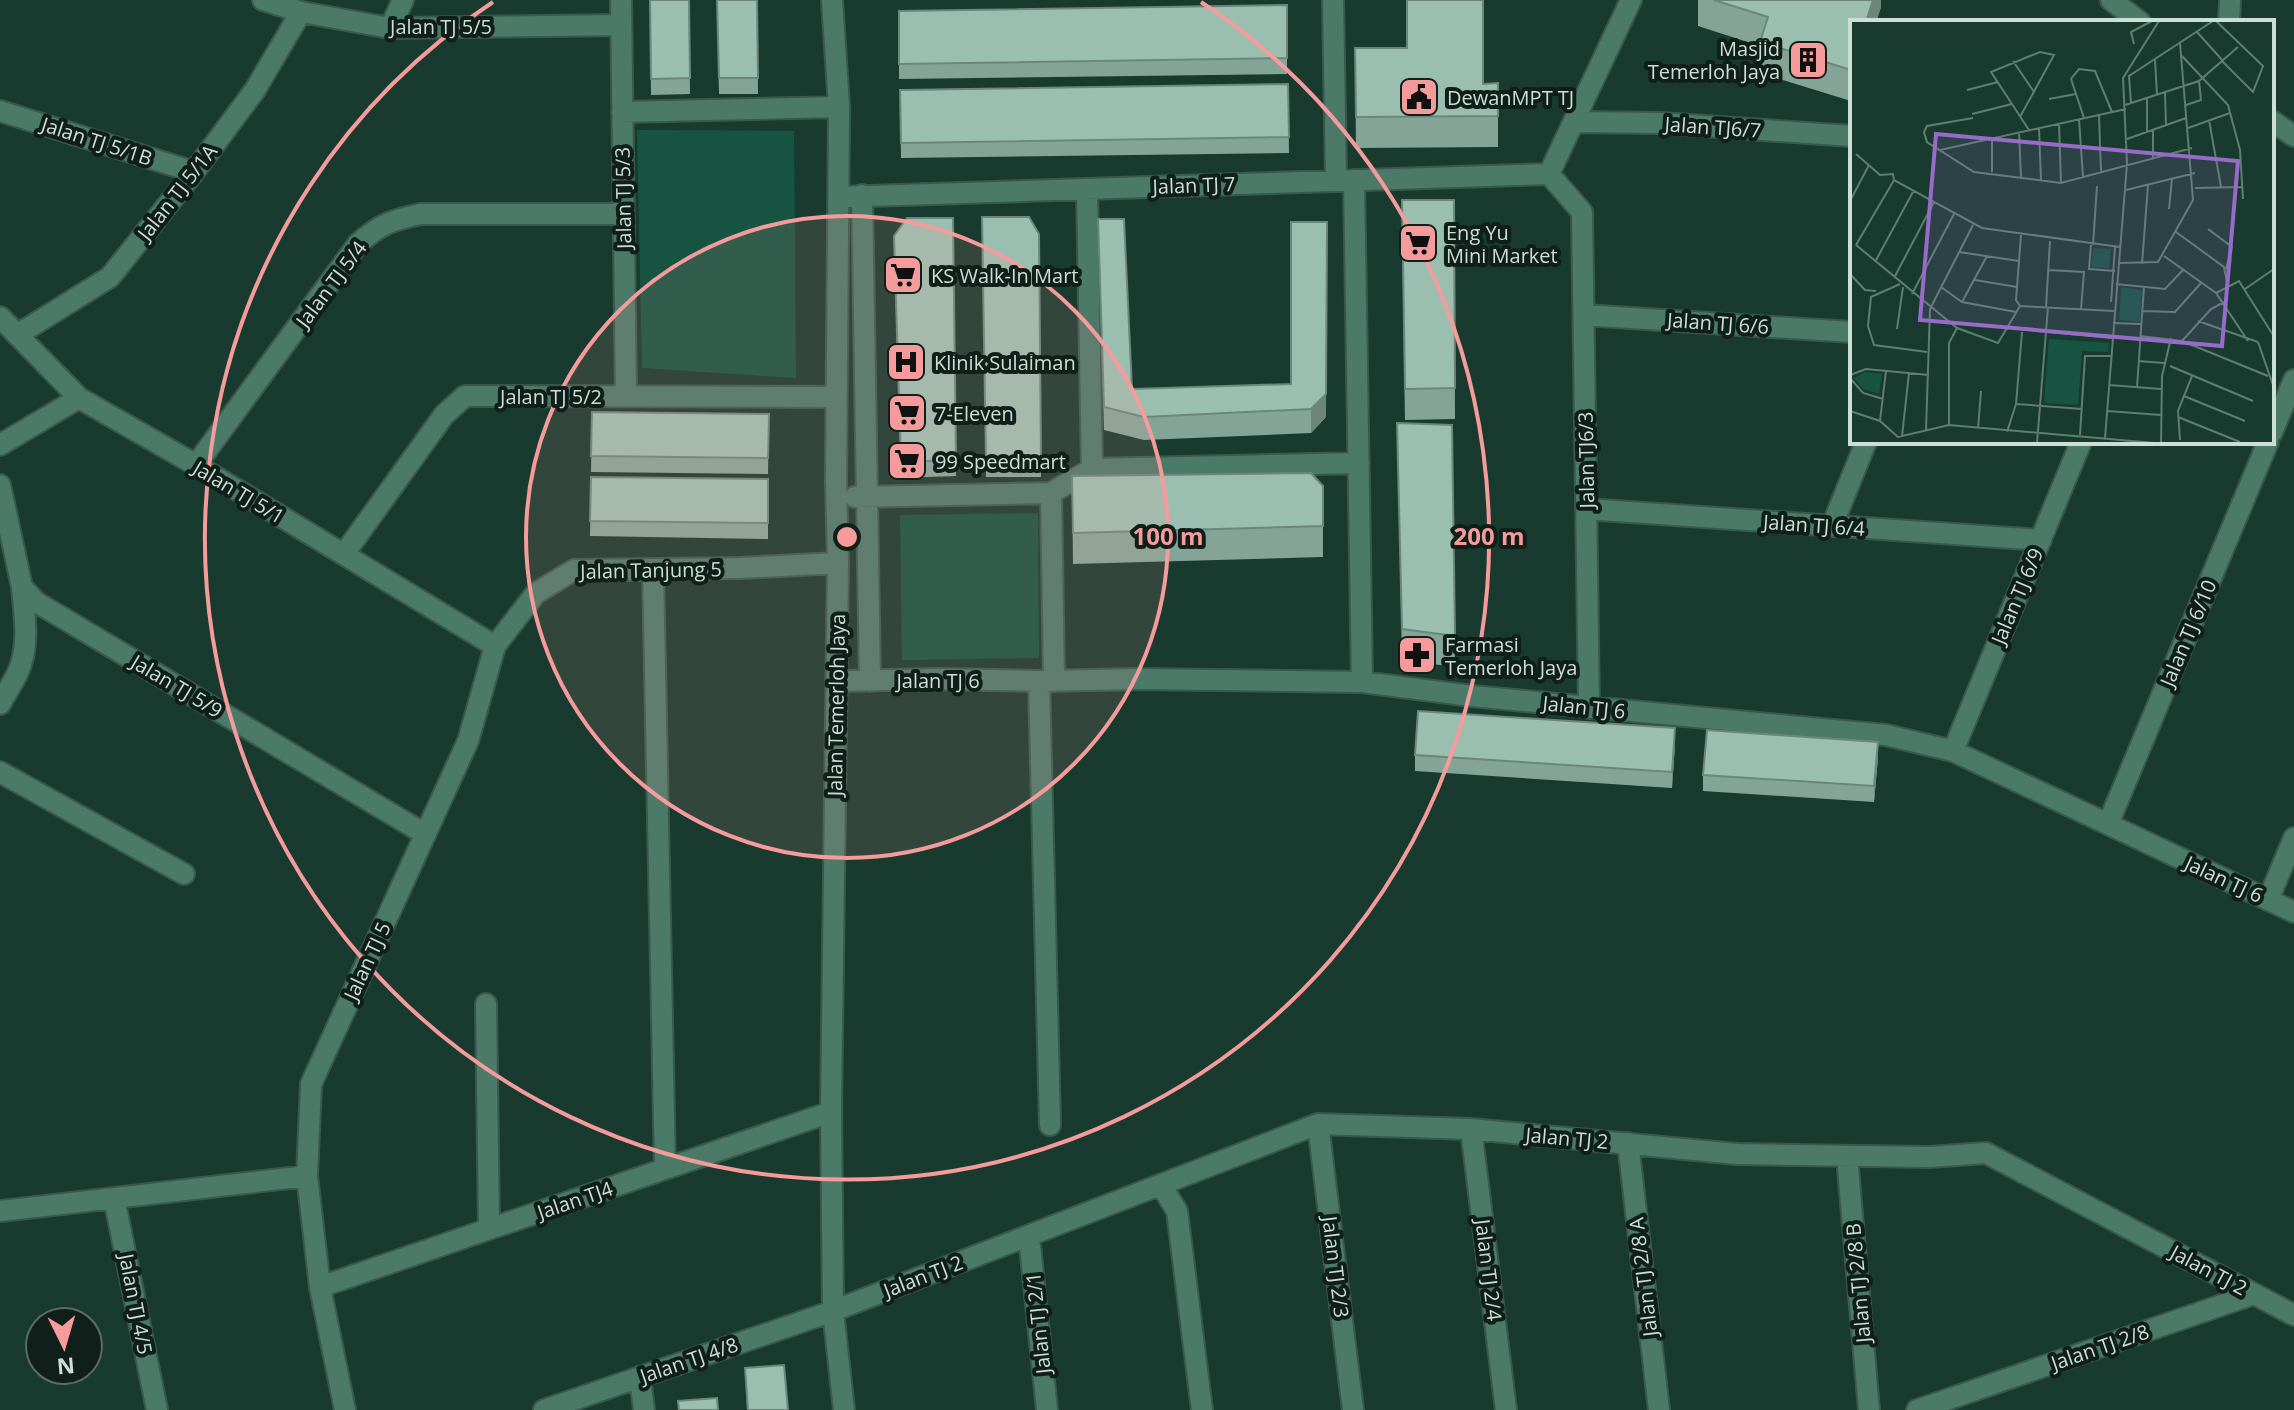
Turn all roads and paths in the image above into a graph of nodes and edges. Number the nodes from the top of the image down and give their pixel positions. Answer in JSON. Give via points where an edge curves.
{"nodes":[{"id":1,"x":263,"y":0,"type":"edge"},
{"id":2,"x":403,"y":0,"type":"edge"},
{"id":3,"x":621,"y":0,"type":"edge"},
{"id":4,"x":832,"y":0,"type":"edge"},
{"id":5,"x":1333,"y":0,"type":"edge"},
{"id":6,"x":1631,"y":0,"type":"edge"},
{"id":7,"x":2111,"y":0,"type":"edge"},
{"id":8,"x":2230,"y":0,"type":"edge"},
{"id":9,"x":301,"y":12,"type":"junction"},
{"id":10,"x":2137,"y":20,"type":"edge"},
{"id":11,"x":2229,"y":20,"type":"edge"},
{"id":12,"x":621,"y":25,"type":"junction"},
{"id":13,"x":390,"y":28,"type":"junction"},
{"id":14,"x":839,"y":107,"type":"junction"},
{"id":15,"x":0,"y":111,"type":"edge"},
{"id":16,"x":622,"y":112,"type":"junction"},
{"id":17,"x":1574,"y":122,"type":"junction"},
{"id":18,"x":2274,"y":122,"type":"edge"},
{"id":19,"x":1850,"y":136,"type":"edge"},
{"id":20,"x":2294,"y":136,"type":"edge"},
{"id":21,"x":194,"y":172,"type":"junction"},
{"id":22,"x":1549,"y":174,"type":"junction"},
{"id":23,"x":1345,"y":180,"type":"junction"},
{"id":24,"x":1087,"y":189,"type":"junction"},
{"id":25,"x":862,"y":195,"type":"junction"},
{"id":26,"x":839,"y":197,"type":"junction"},
{"id":27,"x":623,"y":214,"type":"junction"},
{"id":28,"x":1584,"y":315,"type":"junction"},
{"id":29,"x":0,"y":317,"type":"edge"},
{"id":30,"x":1850,"y":332,"type":"edge"},
{"id":31,"x":17,"y":335,"type":"junction"},
{"id":32,"x":2294,"y":380,"type":"edge"},
{"id":33,"x":626,"y":397,"type":"junction"},
{"id":34,"x":836,"y":397,"type":"junction"},
{"id":35,"x":79,"y":398,"type":"junction"},
{"id":36,"x":2274,"y":427,"type":"edge"},
{"id":37,"x":1865,"y":444,"type":"edge"},
{"id":38,"x":2080,"y":444,"type":"edge"},
{"id":39,"x":2267,"y":444,"type":"edge"},
{"id":40,"x":0,"y":445,"type":"edge"},
{"id":41,"x":1359,"y":463,"type":"junction"},
{"id":42,"x":196,"y":465,"type":"junction"},
{"id":43,"x":1092,"y":469,"type":"junction"},
{"id":44,"x":0,"y":485,"type":"edge"},
{"id":45,"x":1051,"y":493,"type":"junction"},
{"id":46,"x":867,"y":497,"type":"junction"},
{"id":47,"x":838,"y":498,"type":"junction"},
{"id":48,"x":1586,"y":509,"type":"junction"},
{"id":49,"x":1832,"y":526,"type":"junction"},
{"id":50,"x":2041,"y":540,"type":"junction"},
{"id":51,"x":344,"y":554,"type":"junction"},
{"id":52,"x":838,"y":563,"type":"junction"},
{"id":53,"x":653,"y":569,"type":"junction"},
{"id":54,"x":22,"y":587,"type":"junction"},
{"id":55,"x":495,"y":646,"type":"junction"},
{"id":56,"x":836,"y":681,"type":"junction"},
{"id":57,"x":870,"y":681,"type":"junction"},
{"id":58,"x":1047,"y":681,"type":"junction"},
{"id":59,"x":1362,"y":682,"type":"junction"},
{"id":60,"x":0,"y":704,"type":"edge"},
{"id":61,"x":1589,"y":708,"type":"junction"},
{"id":62,"x":1953,"y":751,"type":"junction"},
{"id":63,"x":0,"y":772,"type":"edge"},
{"id":64,"x":2108,"y":824,"type":"junction"},
{"id":65,"x":425,"y":834,"type":"junction"},
{"id":66,"x":2294,"y":838,"type":"edge"},
{"id":67,"x":184,"y":874,"type":"dead end"},
{"id":68,"x":2268,"y":900,"type":"junction"},
{"id":69,"x":2294,"y":912,"type":"edge"},
{"id":70,"x":486,"y":1004,"type":"dead end"},
{"id":71,"x":831,"y":1112,"type":"junction"},
{"id":72,"x":1318,"y":1124,"type":"junction"},
{"id":73,"x":1050,"y":1125,"type":"dead end"},
{"id":74,"x":1471,"y":1129,"type":"junction"},
{"id":75,"x":1628,"y":1143,"type":"junction"},
{"id":76,"x":1847,"y":1157,"type":"junction"},
{"id":77,"x":665,"y":1169,"type":"junction"},
{"id":78,"x":307,"y":1176,"type":"junction"},
{"id":79,"x":1161,"y":1185,"type":"junction"},
{"id":80,"x":114,"y":1198,"type":"junction"},
{"id":81,"x":0,"y":1211,"type":"edge"},
{"id":82,"x":489,"y":1229,"type":"junction"},
{"id":83,"x":1029,"y":1236,"type":"junction"},
{"id":84,"x":320,"y":1287,"type":"junction"},
{"id":85,"x":2254,"y":1294,"type":"junction"},
{"id":86,"x":833,"y":1311,"type":"junction"},
{"id":87,"x":2294,"y":1315,"type":"edge"},
{"id":88,"x":640,"y":1377,"type":"junction"},
{"id":89,"x":157,"y":1410,"type":"edge"},
{"id":90,"x":345,"y":1410,"type":"edge"},
{"id":91,"x":544,"y":1410,"type":"edge"},
{"id":92,"x":644,"y":1410,"type":"edge"},
{"id":93,"x":844,"y":1410,"type":"edge"},
{"id":94,"x":1047,"y":1410,"type":"edge"},
{"id":95,"x":1202,"y":1410,"type":"edge"},
{"id":96,"x":1353,"y":1410,"type":"edge"},
{"id":97,"x":1506,"y":1410,"type":"edge"},
{"id":98,"x":1659,"y":1410,"type":"edge"},
{"id":99,"x":1869,"y":1410,"type":"edge"},
{"id":100,"x":1917,"y":1410,"type":"edge"}],
"edges":[{"from":1,"to":9,"type":"street","name":"Jalan TJ 5/5"},
{"from":2,"to":13,"type":"street"},
{"from":3,"to":12,"type":"street","name":"Jalan TJ 5/3"},
{"from":4,"to":14,"type":"street","name":"Jalan Temerloh Jaya"},
{"from":5,"to":23,"type":"street"},
{"from":6,"to":17,"type":"street"},
{"from":7,"to":10,"type":"street"},
{"from":8,"to":11,"type":"street"},
{"from":9,"to":13,"type":"street","name":"Jalan TJ 5/5"},
{"from":9,"to":21,"type":"street","name":"Jalan TJ 5/1A","via":[[255,90]]},
{"from":12,"to":13,"type":"street","name":"Jalan TJ 5/5"},
{"from":12,"to":16,"type":"street","name":"Jalan TJ 5/3"},
{"from":14,"to":16,"type":"street"},
{"from":14,"to":26,"type":"street","name":"Jalan Temerloh Jaya"},
{"from":15,"to":21,"type":"street","name":"Jalan TJ 5/1B"},
{"from":16,"to":27,"type":"street","name":"Jalan TJ 5/3"},
{"from":17,"to":19,"type":"street","name":"Jalan TJ6/7"},
{"from":17,"to":22,"type":"street"},
{"from":18,"to":20,"type":"street"},
{"from":21,"to":31,"type":"street","name":"Jalan TJ 5/1A","via":[[110,277]]},
{"from":22,"to":23,"type":"street","name":"Jalan TJ 7"},
{"from":22,"to":28,"type":"street","name":"Jalan TJ6/3","via":[[1582,212]]},
{"from":23,"to":24,"type":"street","name":"Jalan TJ 7"},
{"from":23,"to":41,"type":"street"},
{"from":24,"to":25,"type":"street","name":"Jalan TJ 7"},
{"from":24,"to":43,"type":"street"},
{"from":25,"to":26,"type":"street","name":"Jalan TJ 7"},
{"from":25,"to":46,"type":"street"},
{"from":26,"to":34,"type":"street","name":"Jalan Temerloh Jaya"},
{"from":27,"to":33,"type":"street","name":"Jalan TJ 5/3"},
{"from":27,"to":42,"type":"street","name":"Jalan TJ 5/4","via":[[421,214],[375,228]]},
{"from":28,"to":30,"type":"street","name":"Jalan TJ 6/6"},
{"from":28,"to":48,"type":"street","name":"Jalan TJ6/3"},
{"from":29,"to":31,"type":"street","name":"Jalan TJ 5/1"},
{"from":31,"to":35,"type":"street","name":"Jalan TJ 5/1"},
{"from":32,"to":36,"type":"street"},
{"from":33,"to":34,"type":"street","name":"Jalan TJ 5/2"},
{"from":33,"to":51,"type":"street","name":"Jalan TJ 5/2","via":[[465,396],[444,415]]},
{"from":34,"to":47,"type":"street","name":"Jalan Temerloh Jaya"},
{"from":35,"to":40,"type":"street"},
{"from":35,"to":42,"type":"street","name":"Jalan TJ 5/1"},
{"from":37,"to":49,"type":"street"},
{"from":38,"to":50,"type":"street","name":"Jalan TJ 6/9"},
{"from":39,"to":64,"type":"street","name":"Jalan TJ 6/10"},
{"from":41,"to":43,"type":"street"},
{"from":41,"to":59,"type":"street"},
{"from":42,"to":51,"type":"street","name":"Jalan TJ 5/1"},
{"from":43,"to":45,"type":"street"},
{"from":44,"to":54,"type":"street"},
{"from":45,"to":46,"type":"street"},
{"from":45,"to":58,"type":"street"},
{"from":46,"to":47,"type":"street"},
{"from":46,"to":57,"type":"street"},
{"from":47,"to":52,"type":"street","name":"Jalan Temerloh Jaya"},
{"from":48,"to":49,"type":"street","name":"Jalan TJ 6/4"},
{"from":48,"to":61,"type":"street","name":"Jalan TJ6/3"},
{"from":49,"to":50,"type":"street","name":"Jalan TJ 6/4"},
{"from":50,"to":62,"type":"street","name":"Jalan TJ 6/9"},
{"from":51,"to":55,"type":"street","name":"Jalan TJ 5/1"},
{"from":52,"to":53,"type":"street","name":"Jalan Tanjung 5"},
{"from":52,"to":56,"type":"street","name":"Jalan Temerloh Jaya"},
{"from":53,"to":55,"type":"street","name":"Jalan Tanjung 5","via":[[574,570],[536,593]]},
{"from":53,"to":77,"type":"street"},
{"from":54,"to":60,"type":"street","via":[[26,630],[21,666]]},
{"from":54,"to":65,"type":"street","name":"Jalan TJ 5/9","via":[[36,602]]},
{"from":55,"to":65,"type":"street","name":"Jalan TJ 5","via":[[468,741]]},
{"from":56,"to":57,"type":"street","name":"Jalan TJ 6"},
{"from":56,"to":71,"type":"street","name":"Jalan Temerloh Jaya"},
{"from":57,"to":58,"type":"street","name":"Jalan TJ 6"},
{"from":58,"to":59,"type":"street","name":"Jalan TJ 6"},
{"from":58,"to":73,"type":"street"},
{"from":59,"to":61,"type":"street","name":"Jalan TJ 6"},
{"from":61,"to":62,"type":"street","name":"Jalan TJ 6","via":[[1886,735]]},
{"from":62,"to":64,"type":"street","name":"Jalan TJ 6"},
{"from":63,"to":67,"type":"street"},
{"from":64,"to":68,"type":"street","name":"Jalan TJ 6"},
{"from":65,"to":78,"type":"street","name":"Jalan TJ 5","via":[[311,1084]]},
{"from":66,"to":68,"type":"street"},
{"from":68,"to":69,"type":"street","name":"Jalan TJ 6"},
{"from":70,"to":82,"type":"street"},
{"from":71,"to":77,"type":"street","name":"Jalan TJ4"},
{"from":71,"to":86,"type":"street","name":"Jalan Temerloh Jaya"},
{"from":72,"to":74,"type":"street","name":"Jalan TJ 2"},
{"from":72,"to":79,"type":"street","name":"Jalan TJ 2"},
{"from":72,"to":96,"type":"street","name":"Jalan TJ 2/3"},
{"from":74,"to":75,"type":"street","name":"Jalan TJ 2"},
{"from":74,"to":97,"type":"street","name":"Jalan TJ 2/4"},
{"from":75,"to":76,"type":"street","name":"Jalan TJ 2","via":[[1737,1154]]},
{"from":75,"to":98,"type":"street","name":"Jalan TJ 2/8 A"},
{"from":76,"to":85,"type":"street","name":"Jalan TJ 2","via":[[1986,1153]]},
{"from":76,"to":99,"type":"street","name":"Jalan TJ 2/8 B"},
{"from":77,"to":82,"type":"street","name":"Jalan TJ4"},
{"from":78,"to":80,"type":"street"},
{"from":78,"to":84,"type":"street","name":"Jalan TJ 5"},
{"from":79,"to":83,"type":"street","name":"Jalan TJ 2"},
{"from":79,"to":95,"type":"street","via":[[1177,1211]]},
{"from":80,"to":81,"type":"street"},
{"from":80,"to":89,"type":"street","name":"Jalan TJ 4/5"},
{"from":82,"to":84,"type":"street","name":"Jalan TJ4"},
{"from":83,"to":86,"type":"street","name":"Jalan TJ 2"},
{"from":83,"to":94,"type":"street","name":"Jalan TJ 2/1"},
{"from":84,"to":90,"type":"street","name":"Jalan TJ 5"},
{"from":85,"to":87,"type":"street","name":"Jalan TJ 2"},
{"from":85,"to":100,"type":"street","name":"Jalan TJ 2/8"},
{"from":86,"to":88,"type":"street","name":"Jalan TJ 4/8"},
{"from":86,"to":93,"type":"street","name":"Jalan Temerloh Jaya"},
{"from":88,"to":91,"type":"street","name":"Jalan TJ 4/8"},
{"from":88,"to":92,"type":"street"}]}
